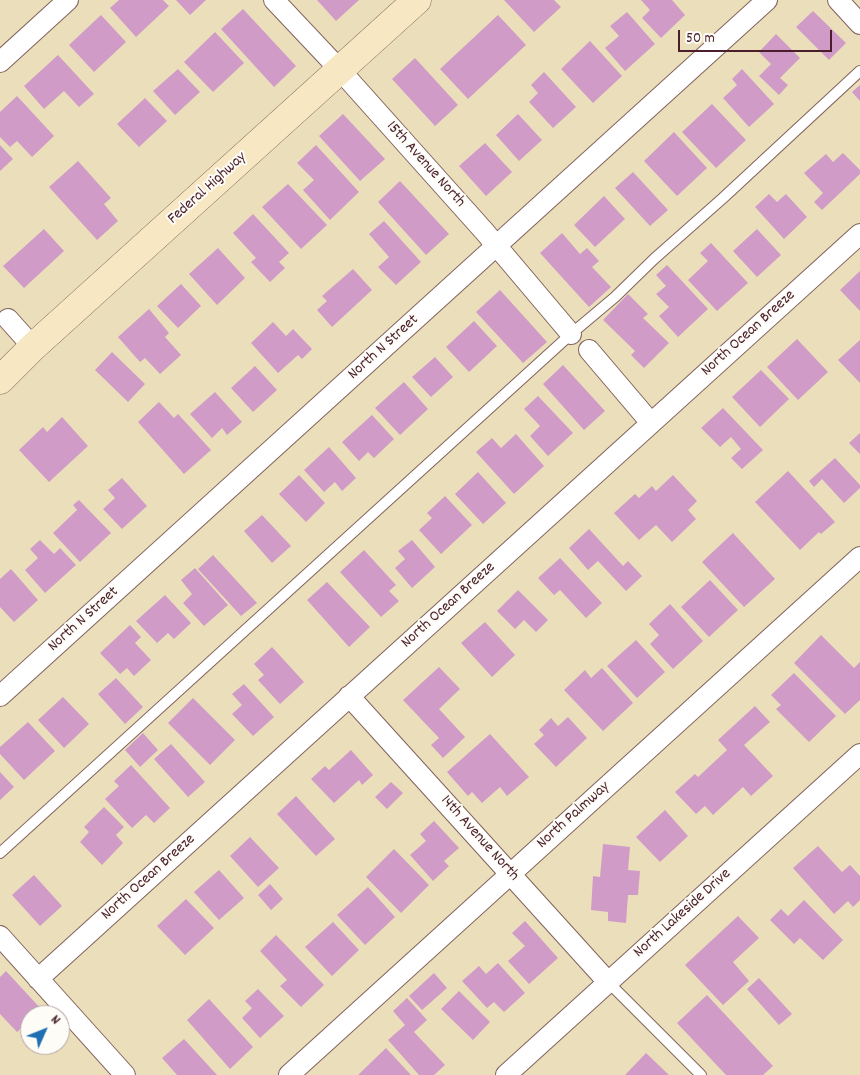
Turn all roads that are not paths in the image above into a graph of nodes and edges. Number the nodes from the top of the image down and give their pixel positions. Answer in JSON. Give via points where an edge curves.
{"nodes":[{"id":1,"x":68,"y":0,"type":"edge"},
{"id":2,"x":274,"y":0,"type":"edge"},
{"id":3,"x":417,"y":0,"type":"edge"},
{"id":4,"x":767,"y":0,"type":"edge"},
{"id":5,"x":838,"y":0,"type":"edge"},
{"id":6,"x":860,"y":24,"type":"edge"},
{"id":7,"x":0,"y":62,"type":"edge"},
{"id":8,"x":340,"y":70,"type":"junction"},
{"id":9,"x":860,"y":71,"type":"edge"},
{"id":10,"x":860,"y":234,"type":"edge"},
{"id":11,"x":496,"y":246,"type":"junction"},
{"id":12,"x":8,"y":319,"type":"dead end"},
{"id":13,"x":571,"y":334,"type":"junction"},
{"id":14,"x":33,"y":347,"type":"junction"},
{"id":15,"x":589,"y":350,"type":"dead end"},
{"id":16,"x":0,"y":380,"type":"edge"},
{"id":17,"x":651,"y":423,"type":"junction"},
{"id":18,"x":860,"y":557,"type":"edge"},
{"id":19,"x":0,"y":696,"type":"edge"},
{"id":20,"x":349,"y":696,"type":"junction"},
{"id":21,"x":860,"y":754,"type":"edge"},
{"id":22,"x":0,"y":853,"type":"edge"},
{"id":23,"x":510,"y":874,"type":"junction"},
{"id":24,"x":0,"y":936,"type":"edge"},
{"id":25,"x":38,"y":979,"type":"junction"},
{"id":26,"x":608,"y":982,"type":"junction"},
{"id":27,"x":125,"y":1075,"type":"edge"},
{"id":28,"x":289,"y":1075,"type":"edge"},
{"id":29,"x":506,"y":1075,"type":"edge"},
{"id":30,"x":701,"y":1075,"type":"edge"}],
"edges":[{"from":1,"to":7,"type":"street"},
{"from":2,"to":8,"type":"street","name":"15th Avenue North"},
{"from":3,"to":8,"type":"main road","name":"Federal Highway"},
{"from":4,"to":11,"type":"street","name":"North N Street"},
{"from":5,"to":6,"type":"street"},
{"from":8,"to":11,"type":"street","name":"15th Avenue North"},
{"from":8,"to":14,"type":"main road","name":"Federal Highway"},
{"from":9,"to":13,"type":"lane"},
{"from":10,"to":17,"type":"street","name":"North Ocean Breeze"},
{"from":11,"to":13,"type":"street","name":"15th Avenue North"},
{"from":11,"to":19,"type":"street","name":"North N Street"},
{"from":12,"to":14,"type":"street"},
{"from":13,"to":22,"type":"lane"},
{"from":14,"to":16,"type":"main road","name":"Federal Highway"},
{"from":15,"to":17,"type":"street"},
{"from":17,"to":20,"type":"street","name":"North Ocean Breeze"},
{"from":18,"to":23,"type":"street","name":"North Palmway"},
{"from":20,"to":23,"type":"street","name":"14th Avenue North"},
{"from":20,"to":25,"type":"street","name":"North Ocean Breeze"},
{"from":21,"to":26,"type":"street","name":"North Lakeside Drive"},
{"from":23,"to":26,"type":"street","name":"14th Avenue North"},
{"from":23,"to":28,"type":"street","name":"North Palmway"},
{"from":24,"to":25,"type":"street"},
{"from":25,"to":27,"type":"street"},
{"from":26,"to":29,"type":"street","name":"North Lakeside Drive"},
{"from":26,"to":30,"type":"lane"}]}
